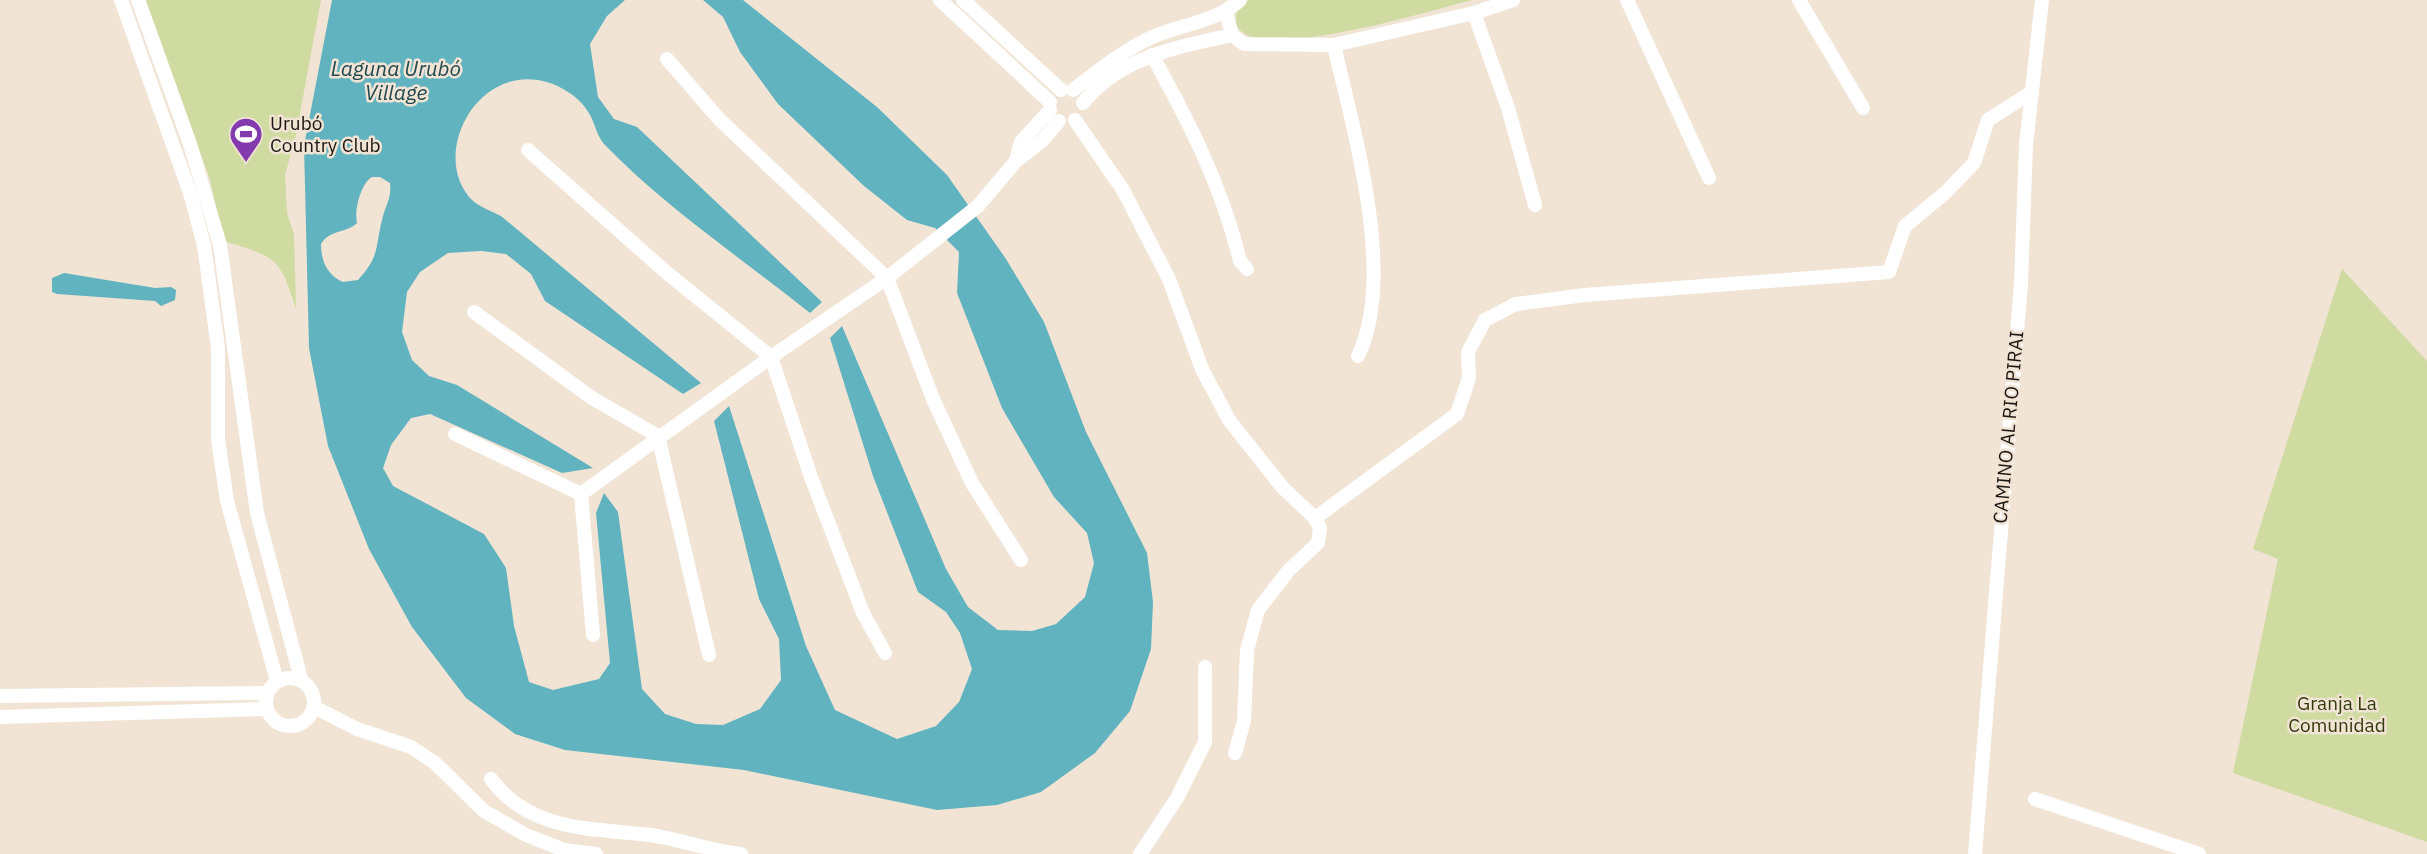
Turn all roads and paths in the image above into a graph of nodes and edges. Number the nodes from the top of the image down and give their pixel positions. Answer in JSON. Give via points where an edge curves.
{"nodes":[{"id":1,"x":121,"y":0,"type":"edge"},
{"id":2,"x":138,"y":0,"type":"edge"},
{"id":3,"x":940,"y":0,"type":"edge"},
{"id":4,"x":963,"y":0,"type":"edge"},
{"id":5,"x":1240,"y":0,"type":"edge"},
{"id":6,"x":1513,"y":0,"type":"edge"},
{"id":7,"x":1628,"y":0,"type":"edge"},
{"id":8,"x":1799,"y":0,"type":"edge"},
{"id":9,"x":2042,"y":0,"type":"edge"},
{"id":10,"x":1226,"y":13,"type":"junction"},
{"id":11,"x":1474,"y":13,"type":"junction"},
{"id":12,"x":1231,"y":35,"type":"junction"},
{"id":13,"x":1334,"y":45,"type":"junction"},
{"id":14,"x":1152,"y":55,"type":"junction"},
{"id":15,"x":667,"y":59,"type":"dead end"},
{"id":16,"x":1067,"y":90,"type":"junction"},
{"id":17,"x":2032,"y":92,"type":"junction"},
{"id":18,"x":1083,"y":103,"type":"junction"},
{"id":19,"x":1863,"y":108,"type":"dead end"},
{"id":20,"x":1053,"y":111,"type":"junction"},
{"id":21,"x":180,"y":116,"type":"junction"},
{"id":22,"x":165,"y":120,"type":"junction"},
{"id":23,"x":1075,"y":120,"type":"junction"},
{"id":24,"x":528,"y":150,"type":"dead end"},
{"id":25,"x":1709,"y":178,"type":"dead end"},
{"id":26,"x":1535,"y":205,"type":"dead end"},
{"id":27,"x":1247,"y":269,"type":"dead end"},
{"id":28,"x":887,"y":278,"type":"junction"},
{"id":29,"x":474,"y":312,"type":"dead end"},
{"id":30,"x":1358,"y":356,"type":"dead end"},
{"id":31,"x":771,"y":357,"type":"junction"},
{"id":32,"x":455,"y":434,"type":"dead end"},
{"id":33,"x":658,"y":436,"type":"junction"},
{"id":34,"x":581,"y":494,"type":"junction"},
{"id":35,"x":1315,"y":518,"type":"junction"},
{"id":36,"x":1021,"y":560,"type":"dead end"},
{"id":37,"x":593,"y":635,"type":"dead end"},
{"id":38,"x":885,"y":653,"type":"dead end"},
{"id":39,"x":709,"y":655,"type":"dead end"},
{"id":40,"x":1205,"y":667,"type":"dead end"},
{"id":41,"x":300,"y":679,"type":"junction"},
{"id":42,"x":277,"y":681,"type":"junction"},
{"id":43,"x":267,"y":693,"type":"junction"},
{"id":44,"x":0,"y":696,"type":"edge"},
{"id":45,"x":314,"y":707,"type":"junction"},
{"id":46,"x":267,"y":709,"type":"junction"},
{"id":47,"x":0,"y":717,"type":"edge"},
{"id":48,"x":1235,"y":753,"type":"dead end"},
{"id":49,"x":491,"y":779,"type":"dead end"},
{"id":50,"x":2035,"y":799,"type":"dead end"},
{"id":51,"x":1140,"y":853,"type":"edge"},
{"id":52,"x":596,"y":854,"type":"edge"},
{"id":53,"x":741,"y":854,"type":"edge"},
{"id":54,"x":1975,"y":854,"type":"edge"},
{"id":55,"x":2199,"y":854,"type":"edge"}],
"edges":[{"from":1,"to":22,"type":"street"},
{"from":2,"to":21,"type":"street"},
{"from":3,"to":20,"type":"street"},
{"from":4,"to":16,"type":"street"},
{"from":5,"to":10,"type":"street"},
{"from":6,"to":11,"type":"street"},
{"from":7,"to":25,"type":"street"},
{"from":8,"to":19,"type":"street"},
{"from":9,"to":17,"type":"street","name":"CAMINO AL RIO PIRAI"},
{"from":10,"to":12,"type":"street"},
{"from":10,"to":16,"type":"street","via":[[1152,37]]},
{"from":11,"to":13,"type":"street"},
{"from":11,"to":26,"type":"street","via":[[1508,108]]},
{"from":12,"to":13,"type":"street","via":[[1244,44]]},
{"from":12,"to":14,"type":"street"},
{"from":13,"to":30,"type":"street","via":[[1369,209],[1373,278],[1368,335]]},
{"from":14,"to":18,"type":"street","via":[[1130,64]]},
{"from":14,"to":27,"type":"street","via":[[1206,157],[1240,261]]},
{"from":15,"to":28,"type":"street","via":[[719,119]]},
{"from":16,"to":18,"type":"street"},
{"from":16,"to":20,"type":"street"},
{"from":17,"to":35,"type":"street","via":[[1988,120],[1974,163],[1905,226],[1888,272],[1585,295],[1516,304],[1485,320],[1468,352],[1469,379],[1457,414]]},
{"from":17,"to":54,"type":"street","name":"CAMINO AL RIO PIRAI"},
{"from":18,"to":23,"type":"street"},
{"from":20,"to":23,"type":"street"},
{"from":20,"to":28,"type":"street","via":[[1021,142],[1016,161],[974,210]]},
{"from":21,"to":22,"type":"street"},
{"from":21,"to":41,"type":"street","via":[[220,245],[257,513]]},
{"from":22,"to":42,"type":"street","via":[[204,245],[218,348],[218,439],[227,501]]},
{"from":23,"to":35,"type":"street","via":[[1123,190],[1169,279],[1202,369],[1229,420],[1283,488]]},
{"from":24,"to":31,"type":"street"},
{"from":28,"to":31,"type":"street"},
{"from":28,"to":36,"type":"street","via":[[933,399],[972,483]]},
{"from":29,"to":33,"type":"street","via":[[592,398]]},
{"from":31,"to":33,"type":"street"},
{"from":31,"to":38,"type":"street","via":[[811,477],[863,612]]},
{"from":32,"to":34,"type":"street"},
{"from":33,"to":34,"type":"street"},
{"from":33,"to":39,"type":"street"},
{"from":34,"to":37,"type":"street"},
{"from":35,"to":48,"type":"street","via":[[1320,528],[1318,543],[1287,571],[1258,610],[1247,650],[1244,721]]},
{"from":40,"to":51,"type":"street","via":[[1205,742],[1177,797]]},
{"from":41,"to":42,"type":"street"},
{"from":41,"to":45,"type":"street","via":[[312,691]]},
{"from":42,"to":43,"type":"street"},
{"from":43,"to":44,"type":"street"},
{"from":43,"to":46,"type":"street"},
{"from":45,"to":46,"type":"street","via":[[305,721],[291,726],[276,721]]},
{"from":45,"to":52,"type":"street","via":[[357,729],[411,747],[435,763],[484,811],[526,835],[564,850]]},
{"from":46,"to":47,"type":"street"},
{"from":49,"to":53,"type":"street","via":[[502,794],[548,820],[586,831],[651,835]]},
{"from":50,"to":55,"type":"street"}]}
